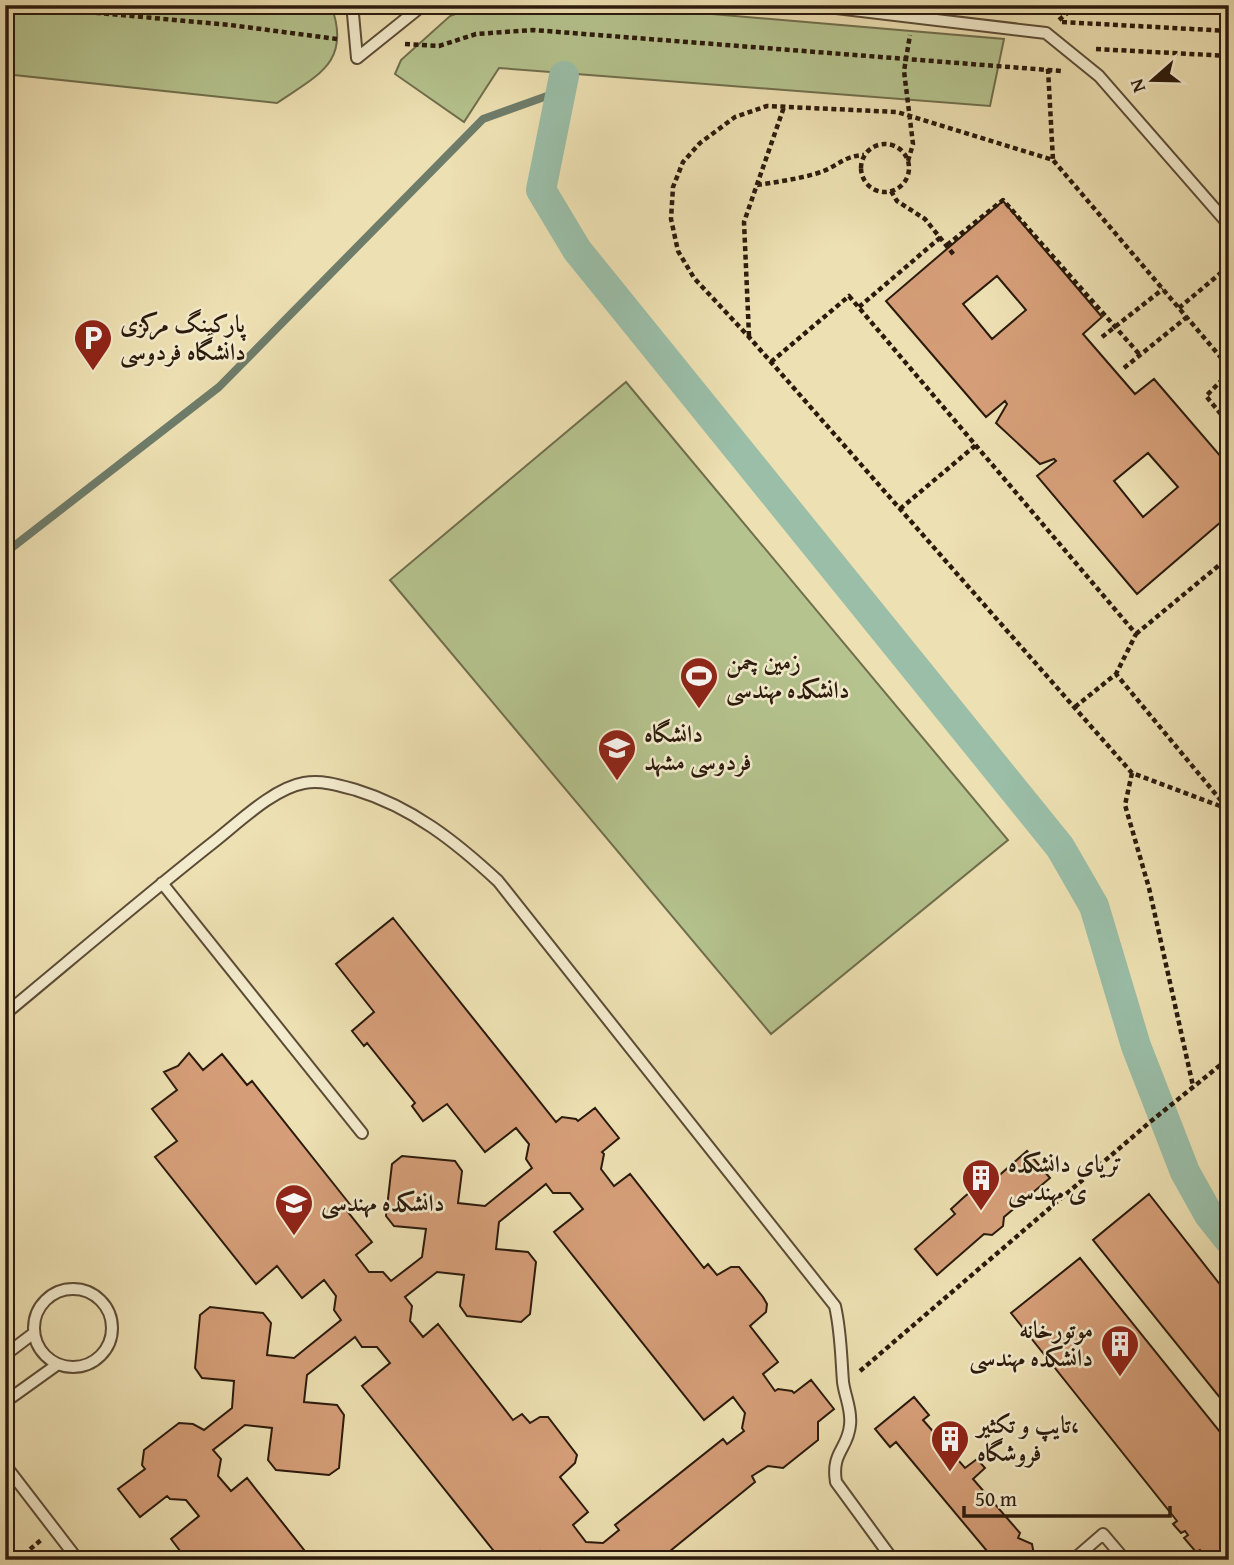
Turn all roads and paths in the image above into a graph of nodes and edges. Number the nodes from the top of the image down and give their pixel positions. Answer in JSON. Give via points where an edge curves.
{"nodes":[{"id":1,"x":10,"y":5,"type":"edge"},
{"id":2,"x":349,"y":5,"type":"edge"},
{"id":3,"x":423,"y":5,"type":"edge"},
{"id":4,"x":811,"y":5,"type":"edge"},
{"id":5,"x":912,"y":17,"type":"junction"},
{"id":6,"x":1058,"y":21,"type":"dead end"},
{"id":7,"x":1229,"y":31,"type":"edge"},
{"id":8,"x":355,"y":41,"type":"junction"},
{"id":9,"x":377,"y":42,"type":"junction"},
{"id":10,"x":1063,"y":47,"type":"junction"},
{"id":11,"x":1229,"y":55,"type":"edge"},
{"id":12,"x":906,"y":58,"type":"junction"},
{"id":13,"x":1048,"y":69,"type":"junction"},
{"id":14,"x":1100,"y":76,"type":"junction"},
{"id":15,"x":785,"y":107,"type":"junction"},
{"id":16,"x":909,"y":116,"type":"junction"},
{"id":17,"x":864,"y":155,"type":"junction"},
{"id":18,"x":1054,"y":160,"type":"junction"},
{"id":19,"x":908,"y":162,"type":"junction"},
{"id":20,"x":757,"y":185,"type":"junction"},
{"id":21,"x":891,"y":191,"type":"junction"},
{"id":22,"x":1229,"y":225,"type":"edge"},
{"id":23,"x":941,"y":237,"type":"junction"},
{"id":24,"x":947,"y":245,"type":"junction"},
{"id":25,"x":954,"y":255,"type":"dead end"},
{"id":26,"x":1229,"y":266,"type":"edge"},
{"id":27,"x":1163,"y":289,"type":"junction"},
{"id":28,"x":859,"y":307,"type":"junction"},
{"id":29,"x":1179,"y":308,"type":"junction"},
{"id":30,"x":1187,"y":317,"type":"junction"},
{"id":31,"x":1116,"y":326,"type":"junction"},
{"id":32,"x":749,"y":337,"type":"junction"},
{"id":33,"x":1102,"y":337,"type":"dead end"},
{"id":34,"x":1140,"y":355,"type":"junction"},
{"id":35,"x":771,"y":362,"type":"junction"},
{"id":36,"x":1229,"y":366,"type":"edge"},
{"id":37,"x":1124,"y":368,"type":"dead end"},
{"id":38,"x":1229,"y":373,"type":"edge"},
{"id":39,"x":1229,"y":424,"type":"edge"},
{"id":40,"x":976,"y":445,"type":"junction"},
{"id":41,"x":900,"y":509,"type":"junction"},
{"id":42,"x":1229,"y":557,"type":"edge"},
{"id":43,"x":1136,"y":634,"type":"junction"},
{"id":44,"x":1116,"y":674,"type":"junction"},
{"id":45,"x":1075,"y":708,"type":"junction"},
{"id":46,"x":1132,"y":773,"type":"junction"},
{"id":47,"x":1228,"y":810,"type":"edge"},
{"id":48,"x":162,"y":883,"type":"junction"},
{"id":49,"x":5,"y":1014,"type":"edge"},
{"id":50,"x":1229,"y":1058,"type":"edge"},
{"id":51,"x":1193,"y":1086,"type":"junction"},
{"id":52,"x":362,"y":1133,"type":"dead end"},
{"id":53,"x":34,"y":1332,"type":"junction"},
{"id":54,"x":5,"y":1355,"type":"edge"},
{"id":55,"x":58,"y":1364,"type":"junction"},
{"id":56,"x":844,"y":1385,"type":"junction"},
{"id":57,"x":5,"y":1402,"type":"edge"},
{"id":58,"x":5,"y":1465,"type":"edge"},
{"id":59,"x":54,"y":1530,"type":"junction"},
{"id":60,"x":18,"y":1560,"type":"edge"},
{"id":61,"x":78,"y":1560,"type":"edge"},
{"id":62,"x":893,"y":1560,"type":"edge"},
{"id":63,"x":1073,"y":1560,"type":"edge"},
{"id":64,"x":1125,"y":1560,"type":"edge"}],
"edges":[{"from":1,"to":8,"type":"path"},
{"from":2,"to":8,"type":"lane"},
{"from":3,"to":9,"type":"lane"},
{"from":4,"to":5,"type":"lane"},
{"from":5,"to":10,"type":"lane","via":[[1046,33]]},
{"from":5,"to":12,"type":"path"},
{"from":6,"to":7,"type":"path"},
{"from":8,"to":9,"type":"lane","via":[[357,58]]},
{"from":9,"to":12,"type":"path","via":[[439,46],[476,34],[533,30]]},
{"from":10,"to":11,"type":"path"},
{"from":10,"to":14,"type":"lane"},
{"from":12,"to":13,"type":"path"},
{"from":12,"to":16,"type":"path"},
{"from":13,"to":14,"type":"path"},
{"from":13,"to":18,"type":"path"},
{"from":14,"to":22,"type":"lane"},
{"from":15,"to":16,"type":"path"},
{"from":15,"to":20,"type":"path"},
{"from":15,"to":32,"type":"path","via":[[767,106],[735,117],[699,143],[683,162],[673,187],[671,219],[678,251],[695,278]]},
{"from":16,"to":18,"type":"path"},
{"from":16,"to":19,"type":"path","via":[[913,144]]},
{"from":17,"to":19,"type":"path","via":[[879,144],[888,144],[904,153]]},
{"from":17,"to":20,"type":"path","via":[[849,156],[818,173]]},
{"from":17,"to":21,"type":"path","via":[[860,164],[865,182],[881,192]]},
{"from":18,"to":27,"type":"path"},
{"from":19,"to":21,"type":"path","via":[[905,180]]},
{"from":20,"to":32,"type":"path","via":[[744,222]]},
{"from":21,"to":23,"type":"path"},
{"from":23,"to":24,"type":"path"},
{"from":23,"to":28,"type":"path"},
{"from":24,"to":25,"type":"path"},
{"from":24,"to":31,"type":"path","via":[[1003,200]]},
{"from":26,"to":29,"type":"path"},
{"from":27,"to":29,"type":"path"},
{"from":27,"to":31,"type":"path"},
{"from":28,"to":35,"type":"path","via":[[849,296]]},
{"from":28,"to":40,"type":"path"},
{"from":29,"to":30,"type":"path"},
{"from":30,"to":34,"type":"path"},
{"from":30,"to":36,"type":"path"},
{"from":31,"to":33,"type":"path"},
{"from":31,"to":34,"type":"path"},
{"from":32,"to":35,"type":"path"},
{"from":34,"to":37,"type":"path"},
{"from":35,"to":41,"type":"path"},
{"from":38,"to":39,"type":"path","via":[[1206,396]]},
{"from":40,"to":41,"type":"path"},
{"from":40,"to":43,"type":"path"},
{"from":41,"to":45,"type":"path"},
{"from":42,"to":43,"type":"path"},
{"from":43,"to":44,"type":"path"},
{"from":44,"to":45,"type":"path"},
{"from":44,"to":47,"type":"path"},
{"from":45,"to":46,"type":"path"},
{"from":46,"to":47,"type":"path"},
{"from":46,"to":51,"type":"path","via":[[1125,805],[1149,888]]},
{"from":48,"to":49,"type":"lane"},
{"from":48,"to":52,"type":"lane"},
{"from":48,"to":56,"type":"lane","via":[[270,798],[301,783],[327,782],[373,796],[425,821],[465,850],[498,881],[835,1306]]},
{"from":50,"to":51,"type":"path"},
{"from":51,"to":56,"type":"path"},
{"from":53,"to":54,"type":"lane"},
{"from":53,"to":55,"type":"lane","via":[[38,1346]]},
{"from":53,"to":55,"type":"lane","via":[[40,1306],[61,1290],[88,1291],[108,1310],[112,1323],[106,1349],[85,1365]]},
{"from":55,"to":57,"type":"lane"},
{"from":56,"to":62,"type":"lane","via":[[850,1430],[837,1456],[836,1482]]},
{"from":58,"to":59,"type":"lane"},
{"from":59,"to":60,"type":"path"},
{"from":59,"to":61,"type":"lane"},
{"from":63,"to":64,"type":"lane","via":[[1103,1534]]}]}
